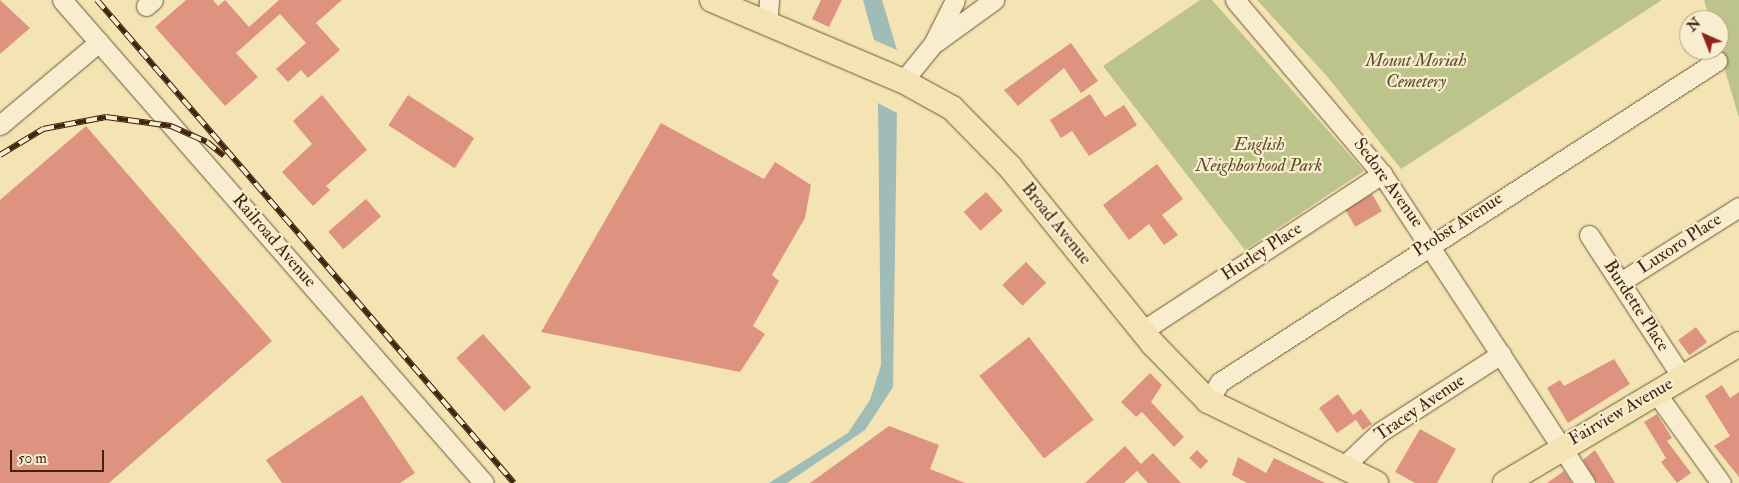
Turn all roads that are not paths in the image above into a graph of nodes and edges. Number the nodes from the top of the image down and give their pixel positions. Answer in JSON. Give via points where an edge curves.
{"nodes":[{"id":1,"x":62,"y":0,"type":"edge"},
{"id":2,"x":712,"y":0,"type":"edge"},
{"id":3,"x":769,"y":0,"type":"edge"},
{"id":4,"x":955,"y":0,"type":"edge"},
{"id":5,"x":994,"y":0,"type":"edge"},
{"id":6,"x":1235,"y":0,"type":"edge"},
{"id":7,"x":767,"y":24,"type":"junction"},
{"id":8,"x":99,"y":42,"type":"junction"},
{"id":9,"x":933,"y":44,"type":"junction"},
{"id":10,"x":1718,"y":61,"type":"dead end"},
{"id":11,"x":903,"y":81,"type":"junction"},
{"id":12,"x":0,"y":125,"type":"edge"},
{"id":13,"x":1382,"y":174,"type":"junction"},
{"id":14,"x":1739,"y":207,"type":"edge"},
{"id":15,"x":1590,"y":235,"type":"dead end"},
{"id":16,"x":1431,"y":242,"type":"junction"},
{"id":17,"x":1622,"y":281,"type":"junction"},
{"id":18,"x":1142,"y":331,"type":"junction"},
{"id":19,"x":1739,"y":344,"type":"edge"},
{"id":20,"x":1501,"y":354,"type":"junction"},
{"id":21,"x":1682,"y":377,"type":"junction"},
{"id":22,"x":1656,"y":393,"type":"junction"},
{"id":23,"x":1208,"y":400,"type":"junction"},
{"id":24,"x":1564,"y":445,"type":"junction"},
{"id":25,"x":1341,"y":475,"type":"edge"},
{"id":26,"x":484,"y":483,"type":"edge"},
{"id":27,"x":1376,"y":483,"type":"edge"},
{"id":28,"x":1505,"y":483,"type":"edge"},
{"id":29,"x":1585,"y":483,"type":"edge"},
{"id":30,"x":1721,"y":483,"type":"edge"}],
"edges":[{"from":1,"to":8,"type":"street","name":"Railroad Avenue"},
{"from":2,"to":7,"type":"main road","name":"Broad Avenue"},
{"from":3,"to":7,"type":"street"},
{"from":4,"to":9,"type":"street"},
{"from":5,"to":9,"type":"street"},
{"from":6,"to":13,"type":"street","name":"Sedore Avenue"},
{"from":7,"to":11,"type":"main road","name":"Broad Avenue"},
{"from":8,"to":12,"type":"street"},
{"from":8,"to":26,"type":"street","name":"Railroad Avenue"},
{"from":9,"to":11,"type":"street"},
{"from":10,"to":16,"type":"street","name":"Probst Avenue"},
{"from":11,"to":18,"type":"main road","name":"Broad Avenue","via":[[965,119],[1010,167]]},
{"from":13,"to":16,"type":"street","name":"Sedore Avenue"},
{"from":13,"to":18,"type":"street","name":"Hurley Place"},
{"from":14,"to":17,"type":"street","name":"Luxoro Place"},
{"from":15,"to":17,"type":"street","name":"Burdette Place"},
{"from":16,"to":20,"type":"street","name":"Sedore Avenue"},
{"from":16,"to":23,"type":"street","name":"Probst Avenue","via":[[1220,382]]},
{"from":17,"to":21,"type":"street","name":"Burdette Place"},
{"from":18,"to":23,"type":"main road","name":"Broad Avenue"},
{"from":19,"to":21,"type":"main road","name":"Fairview Avenue"},
{"from":20,"to":24,"type":"street","name":"Sedore Avenue"},
{"from":20,"to":25,"type":"street","name":"Tracey Avenue","via":[[1380,432]]},
{"from":21,"to":22,"type":"main road","name":"Fairview Avenue"},
{"from":22,"to":24,"type":"main road","name":"Fairview Avenue"},
{"from":22,"to":30,"type":"street"},
{"from":23,"to":25,"type":"main road","name":"Broad Avenue"},
{"from":24,"to":28,"type":"main road","name":"Fairview Avenue"},
{"from":24,"to":29,"type":"street","name":"Sedore Avenue"},
{"from":25,"to":27,"type":"main road","name":"Broad Avenue"}]}
